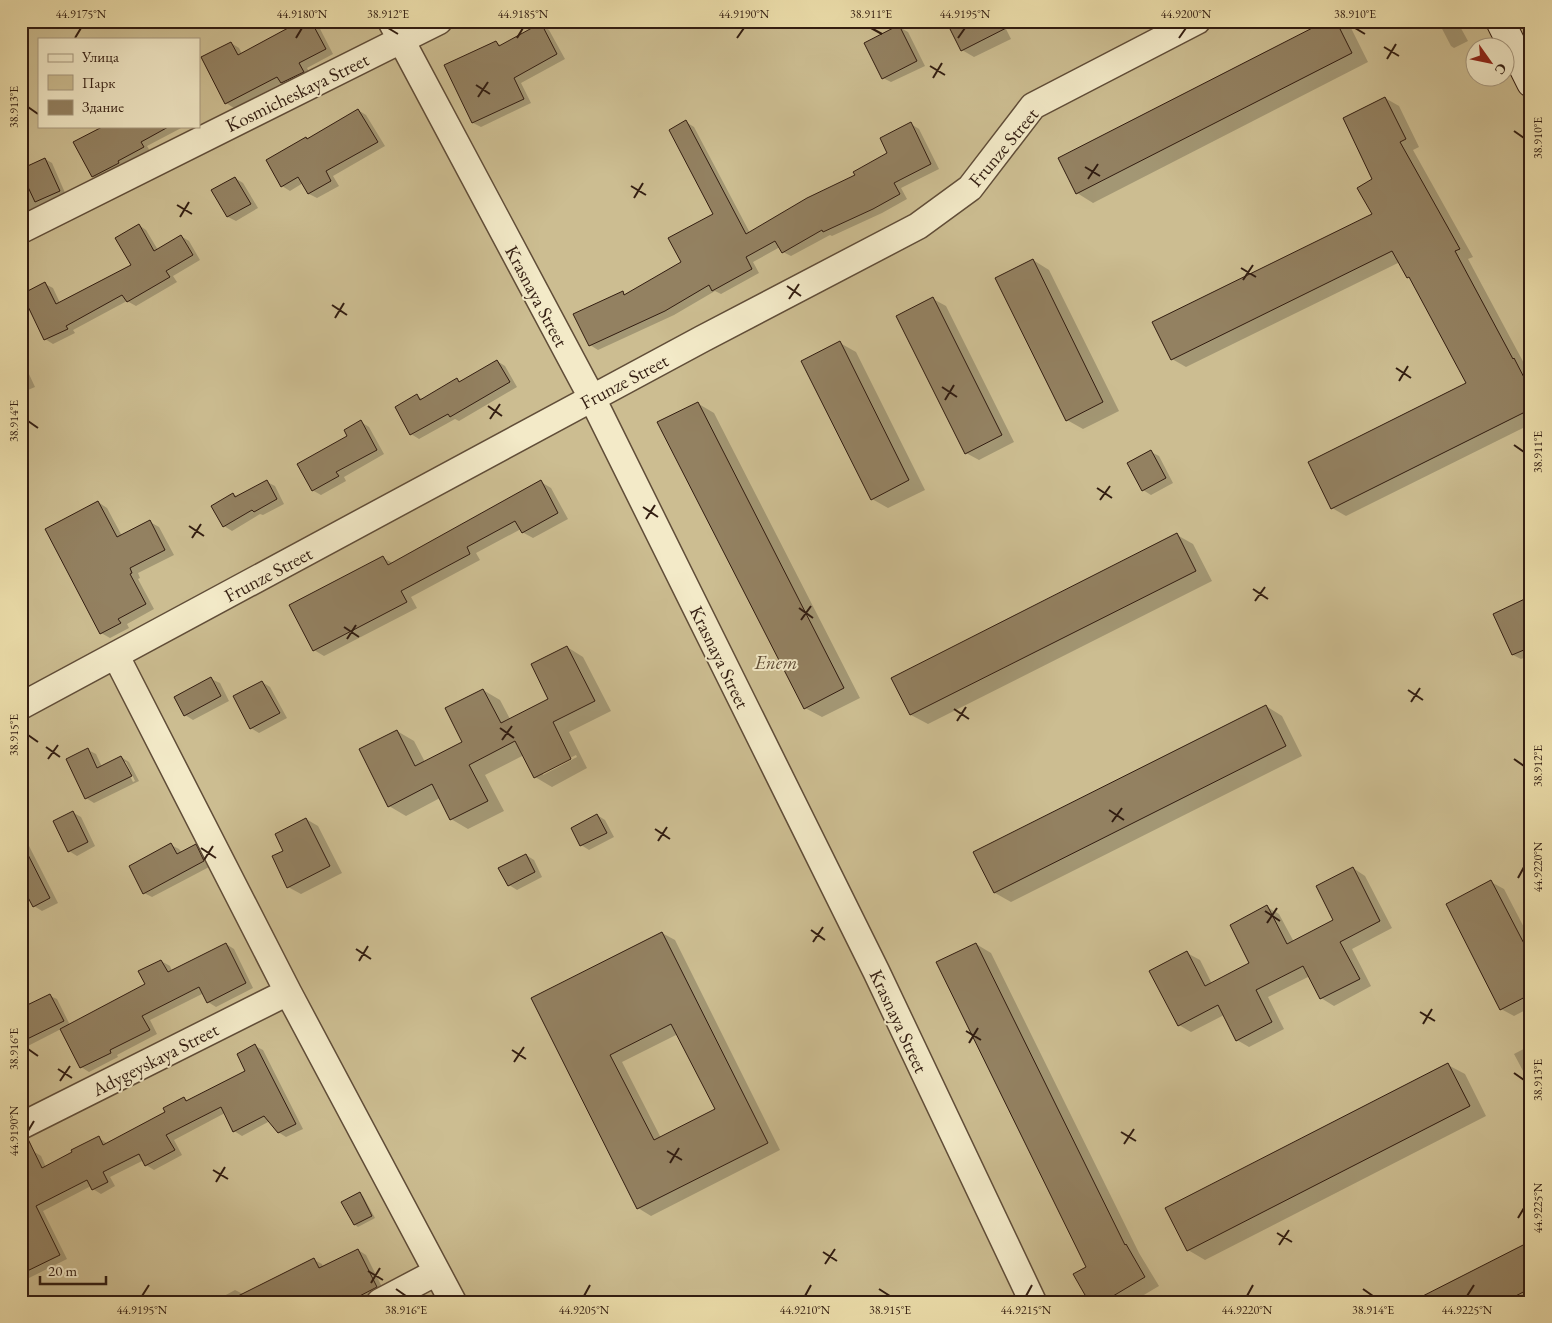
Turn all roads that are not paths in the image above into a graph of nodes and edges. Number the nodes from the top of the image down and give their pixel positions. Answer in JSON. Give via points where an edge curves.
{"nodes":[{"id":1,"x":439,"y":21,"type":"edge"},
{"id":2,"x":1197,"y":21,"type":"edge"},
{"id":3,"x":1500,"y":21,"type":"edge"},
{"id":4,"x":396,"y":31,"type":"edge"},
{"id":5,"x":1531,"y":83,"type":"edge"},
{"id":6,"x":21,"y":230,"type":"edge"},
{"id":7,"x":592,"y":398,"type":"junction"},
{"id":8,"x":116,"y":656,"type":"junction"},
{"id":9,"x":21,"y":706,"type":"edge"},
{"id":10,"x":288,"y":992,"type":"junction"},
{"id":11,"x":21,"y":1126,"type":"edge"},
{"id":12,"x":437,"y":1272,"type":"junction"},
{"id":13,"x":380,"y":1302,"type":"edge"},
{"id":14,"x":453,"y":1302,"type":"edge"},
{"id":15,"x":1033,"y":1302,"type":"edge"}],
"edges":[{"from":1,"to":4,"type":"street","name":"Kosmicheskaya Street"},
{"from":2,"to":7,"type":"street","name":"Frunze Street","via":[[1033,106],[970,188],[918,226]]},
{"from":3,"to":5,"type":"street"},
{"from":4,"to":6,"type":"street","name":"Kosmicheskaya Street"},
{"from":4,"to":7,"type":"street","name":"Krasnaya Street"},
{"from":7,"to":8,"type":"street","name":"Frunze Street"},
{"from":7,"to":15,"type":"street","name":"Krasnaya Street","via":[[876,971]]},
{"from":8,"to":9,"type":"street","name":"Frunze Street"},
{"from":8,"to":10,"type":"street"},
{"from":10,"to":11,"type":"street","name":"Adygeyskaya Street"},
{"from":10,"to":12,"type":"street"},
{"from":12,"to":13,"type":"street"},
{"from":12,"to":14,"type":"street"}]}
